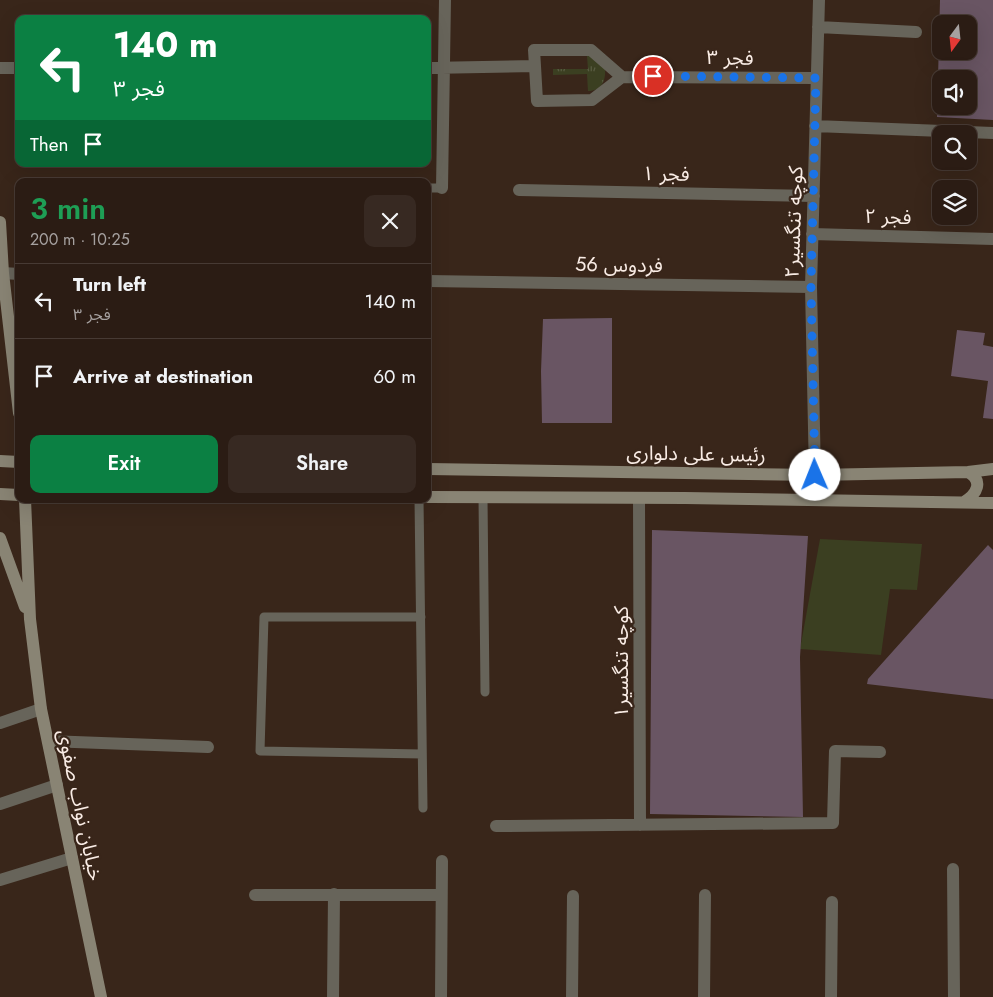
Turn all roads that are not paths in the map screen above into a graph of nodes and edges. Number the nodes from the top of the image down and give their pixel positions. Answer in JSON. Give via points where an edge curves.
{"nodes":[{"id":1,"x":445,"y":0,"type":"edge"},
{"id":2,"x":819,"y":0,"type":"edge"},
{"id":3,"x":818,"y":27,"type":"junction"},
{"id":4,"x":916,"y":32,"type":"dead end"},
{"id":5,"x":535,"y":66,"type":"junction"},
{"id":6,"x":0,"y":68,"type":"edge"},
{"id":7,"x":15,"y":68,"type":"edge"},
{"id":8,"x":431,"y":68,"type":"edge"},
{"id":9,"x":444,"y":68,"type":"junction"},
{"id":10,"x":622,"y":77,"type":"junction"},
{"id":11,"x":816,"y":78,"type":"junction"},
{"id":12,"x":815,"y":126,"type":"junction"},
{"id":13,"x":993,"y":133,"type":"edge"},
{"id":14,"x":431,"y":188,"type":"edge"},
{"id":15,"x":442,"y":188,"type":"joint"},
{"id":16,"x":519,"y":190,"type":"dead end"},
{"id":17,"x":814,"y":196,"type":"junction"},
{"id":18,"x":0,"y":222,"type":"edge"},
{"id":19,"x":812,"y":234,"type":"junction"},
{"id":20,"x":993,"y":239,"type":"edge"},
{"id":21,"x":3,"y":273,"type":"junction"},
{"id":22,"x":15,"y":274,"type":"edge"},
{"id":23,"x":431,"y":281,"type":"edge"},
{"id":24,"x":811,"y":287,"type":"junction"},
{"id":25,"x":15,"y":378,"type":"edge"},
{"id":26,"x":0,"y":461,"type":"edge"},
{"id":27,"x":15,"y":462,"type":"edge"},
{"id":28,"x":431,"y":469,"type":"edge"},
{"id":29,"x":993,"y":469,"type":"edge"},
{"id":30,"x":968,"y":472,"type":"junction"},
{"id":31,"x":815,"y":475,"type":"junction"},
{"id":32,"x":0,"y":494,"type":"edge"},
{"id":33,"x":15,"y":495,"type":"edge"},
{"id":34,"x":431,"y":497,"type":"edge"},
{"id":35,"x":482,"y":497,"type":"junction"},
{"id":36,"x":639,"y":498,"type":"junction"},
{"id":37,"x":964,"y":502,"type":"junction"},
{"id":38,"x":25,"y":503,"type":"edge"},
{"id":39,"x":419,"y":503,"type":"edge"},
{"id":40,"x":993,"y":503,"type":"edge"},
{"id":41,"x":0,"y":538,"type":"edge"},
{"id":42,"x":421,"y":617,"type":"junction"},
{"id":43,"x":30,"y":619,"type":"junction"},
{"id":44,"x":485,"y":692,"type":"dead end"},
{"id":45,"x":41,"y":709,"type":"junction"},
{"id":46,"x":0,"y":723,"type":"edge"},
{"id":47,"x":48,"y":741,"type":"junction"},
{"id":48,"x":208,"y":747,"type":"dead end"},
{"id":49,"x":880,"y":752,"type":"dead end"},
{"id":50,"x":422,"y":754,"type":"junction"},
{"id":51,"x":57,"y":785,"type":"junction"},
{"id":52,"x":0,"y":804,"type":"edge"},
{"id":53,"x":423,"y":808,"type":"dead end"},
{"id":54,"x":640,"y":825,"type":"junction"},
{"id":55,"x":496,"y":826,"type":"dead end"},
{"id":56,"x":72,"y":858,"type":"junction"},
{"id":57,"x":442,"y":860,"type":"dead end"},
{"id":58,"x":953,"y":869,"type":"dead end"},
{"id":59,"x":0,"y":880,"type":"edge"},
{"id":60,"x":334,"y":894,"type":"junction"},
{"id":61,"x":254,"y":895,"type":"dead end"},
{"id":62,"x":441,"y":895,"type":"junction"},
{"id":63,"x":706,"y":895,"type":"dead end"},
{"id":64,"x":572,"y":896,"type":"dead end"},
{"id":65,"x":832,"y":902,"type":"dead end"},
{"id":66,"x":101,"y":997,"type":"edge"},
{"id":67,"x":333,"y":997,"type":"edge"},
{"id":68,"x":441,"y":997,"type":"edge"},
{"id":69,"x":572,"y":997,"type":"edge"},
{"id":70,"x":704,"y":997,"type":"edge"},
{"id":71,"x":831,"y":997,"type":"edge"},
{"id":72,"x":954,"y":997,"type":"edge"}],
"edges":[{"from":1,"to":9,"type":"street"},
{"from":2,"to":3,"type":"street","name":"کوچه تنگسیر۲"},
{"from":3,"to":4,"type":"street"},
{"from":3,"to":11,"type":"street","name":"کوچه تنگسیر۲"},
{"from":5,"to":9,"type":"street"},
{"from":5,"to":10,"type":"street","via":[[534,50],[591,50]]},
{"from":5,"to":10,"type":"street","via":[[538,101],[592,100]]},
{"from":6,"to":7,"type":"street"},
{"from":8,"to":9,"type":"street"},
{"from":9,"to":15,"type":"street"},
{"from":10,"to":11,"type":"street","name":"فجر ۳"},
{"from":11,"to":12,"type":"street","name":"کوچه تنگسیر۲"},
{"from":12,"to":13,"type":"street"},
{"from":12,"to":17,"type":"street","name":"کوچه تنگسیر۲"},
{"from":14,"to":15,"type":"lane"},
{"from":16,"to":17,"type":"street","name":"فجر ۱"},
{"from":17,"to":19,"type":"street","name":"کوچه تنگسیر۲"},
{"from":18,"to":21,"type":"main road"},
{"from":19,"to":20,"type":"street","name":"فجر ۲"},
{"from":19,"to":24,"type":"street","name":"کوچه تنگسیر۲"},
{"from":21,"to":22,"type":"street"},
{"from":21,"to":25,"type":"main road"},
{"from":23,"to":24,"type":"street","name":"فردوس 56"},
{"from":24,"to":31,"type":"street","name":"کوچه تنگسیر۲"},
{"from":26,"to":27,"type":"main road"},
{"from":28,"to":31,"type":"main road","name":"رئیس علی دلواری"},
{"from":29,"to":30,"type":"main road","name":"رئیس علی دلواری"},
{"from":30,"to":31,"type":"main road","name":"رئیس علی دلواری"},
{"from":30,"to":37,"type":"main road","via":[[974,475],[977,491]]},
{"from":32,"to":33,"type":"main road"},
{"from":34,"to":35,"type":"main road"},
{"from":35,"to":36,"type":"main road"},
{"from":35,"to":44,"type":"lane"},
{"from":36,"to":37,"type":"main road"},
{"from":36,"to":54,"type":"street","name":"کوچه تنگسیر۱"},
{"from":37,"to":40,"type":"main road"},
{"from":38,"to":43,"type":"main road","name":"خیابان نواب صفوی"},
{"from":39,"to":42,"type":"lane"},
{"from":41,"to":43,"type":"main road","name":"خیابان نواب صفوی"},
{"from":42,"to":50,"type":"lane"},
{"from":42,"to":50,"type":"lane","via":[[264,617],[260,752]]},
{"from":43,"to":45,"type":"main road","name":"خیابان نواب صفوی"},
{"from":45,"to":46,"type":"street"},
{"from":45,"to":47,"type":"main road","name":"خیابان نواب صفوی"},
{"from":47,"to":48,"type":"street"},
{"from":47,"to":51,"type":"main road","name":"خیابان نواب صفوی"},
{"from":49,"to":54,"type":"street","via":[[835,751],[833,822]]},
{"from":50,"to":53,"type":"lane"},
{"from":51,"to":52,"type":"street"},
{"from":51,"to":56,"type":"main road","name":"خیابان نواب صفوی"},
{"from":54,"to":55,"type":"street"},
{"from":56,"to":59,"type":"street"},
{"from":56,"to":66,"type":"main road","name":"خیابان نواب صفوی"},
{"from":57,"to":62,"type":"street"},
{"from":58,"to":72,"type":"street"},
{"from":60,"to":61,"type":"street"},
{"from":60,"to":62,"type":"street"},
{"from":60,"to":67,"type":"street"},
{"from":62,"to":68,"type":"street"},
{"from":63,"to":70,"type":"street"},
{"from":64,"to":69,"type":"street"},
{"from":65,"to":71,"type":"street"}]}
